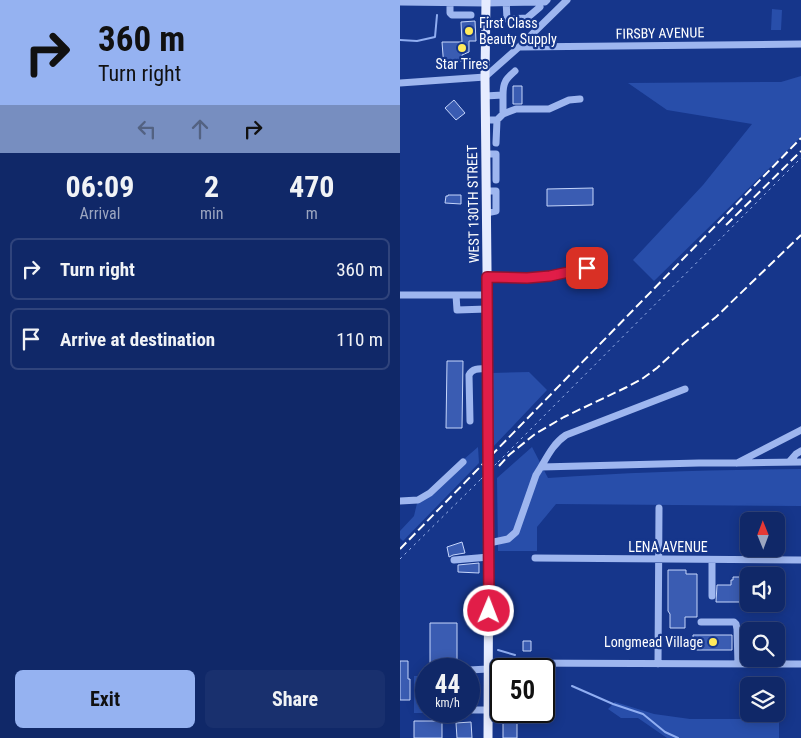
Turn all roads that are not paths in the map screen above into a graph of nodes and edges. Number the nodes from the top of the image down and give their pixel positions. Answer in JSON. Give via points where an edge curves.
{"nodes":[{"id":1,"x":567,"y":0,"type":"edge"},
{"id":2,"x":466,"y":1,"type":"edge"},
{"id":3,"x":506,"y":1,"type":"edge"},
{"id":4,"x":400,"y":2,"type":"edge"},
{"id":5,"x":486,"y":2,"type":"edge"},
{"id":6,"x":450,"y":3,"type":"junction"},
{"id":7,"x":542,"y":3,"type":"edge"},
{"id":8,"x":471,"y":15,"type":"dead end"},
{"id":9,"x":550,"y":17,"type":"junction"},
{"id":10,"x":801,"y":44,"type":"edge"},
{"id":11,"x":519,"y":47,"type":"junction"},
{"id":12,"x":516,"y":71,"type":"dead end"},
{"id":13,"x":485,"y":78,"type":"junction"},
{"id":14,"x":400,"y":83,"type":"edge"},
{"id":15,"x":503,"y":95,"type":"junction"},
{"id":16,"x":485,"y":96,"type":"junction"},
{"id":17,"x":580,"y":99,"type":"dead end"},
{"id":18,"x":503,"y":114,"type":"junction"},
{"id":19,"x":485,"y":120,"type":"junction"},
{"id":20,"x":497,"y":120,"type":"junction"},
{"id":21,"x":486,"y":142,"type":"junction"},
{"id":22,"x":496,"y":143,"type":"junction"},
{"id":23,"x":486,"y":154,"type":"junction"},
{"id":24,"x":496,"y":154,"type":"junction"},
{"id":25,"x":486,"y":180,"type":"junction"},
{"id":26,"x":496,"y":180,"type":"junction"},
{"id":27,"x":486,"y":191,"type":"junction"},
{"id":28,"x":496,"y":191,"type":"junction"},
{"id":29,"x":486,"y":213,"type":"junction"},
{"id":30,"x":587,"y":268,"type":"dead end"},
{"id":31,"x":487,"y":277,"type":"junction"},
{"id":32,"x":400,"y":295,"type":"edge"},
{"id":33,"x":456,"y":295,"type":"junction"},
{"id":34,"x":488,"y":295,"type":"junction"},
{"id":35,"x":488,"y":309,"type":"junction"},
{"id":36,"x":488,"y":369,"type":"junction"},
{"id":37,"x":685,"y":389,"type":"dead end"},
{"id":38,"x":470,"y":421,"type":"dead end"},
{"id":39,"x":801,"y":430,"type":"edge"},
{"id":40,"x":801,"y":451,"type":"edge"},
{"id":41,"x":463,"y":462,"type":"dead end"},
{"id":42,"x":789,"y":462,"type":"junction"},
{"id":43,"x":801,"y":462,"type":"edge"},
{"id":44,"x":736,"y":463,"type":"junction"},
{"id":45,"x":541,"y":467,"type":"junction"},
{"id":46,"x":400,"y":501,"type":"edge"},
{"id":47,"x":659,"y":508,"type":"dead end"},
{"id":48,"x":489,"y":543,"type":"junction"},
{"id":49,"x":489,"y":557,"type":"junction"},
{"id":50,"x":535,"y":558,"type":"dead end"},
{"id":51,"x":658,"y":559,"type":"junction"},
{"id":52,"x":454,"y":560,"type":"dead end"},
{"id":53,"x":712,"y":560,"type":"junction"},
{"id":54,"x":801,"y":560,"type":"edge"},
{"id":55,"x":712,"y":596,"type":"dead end"},
{"id":56,"x":701,"y":622,"type":"dead end"},
{"id":57,"x":658,"y":664,"type":"junction"},
{"id":58,"x":738,"y":664,"type":"junction"},
{"id":59,"x":801,"y":664,"type":"edge"},
{"id":60,"x":488,"y":666,"type":"junction"},
{"id":61,"x":480,"y":668,"type":"edge"},
{"id":62,"x":480,"y":710,"type":"edge"},
{"id":63,"x":488,"y":710,"type":"junction"},
{"id":64,"x":488,"y":738,"type":"edge"}],
"edges":[{"from":1,"to":9,"type":"street"},
{"from":2,"to":5,"type":"street"},
{"from":2,"to":6,"type":"street"},
{"from":3,"to":5,"type":"street"},
{"from":3,"to":7,"type":"street"},
{"from":3,"to":7,"type":"street","via":[[506,18],[527,18]]},
{"from":4,"to":6,"type":"street"},
{"from":5,"to":13,"type":"main road","name":"WEST 130TH STREET"},
{"from":6,"to":8,"type":"street","via":[[452,14]]},
{"from":7,"to":9,"type":"street"},
{"from":9,"to":11,"type":"street"},
{"from":10,"to":11,"type":"street","name":"FIRSBY AVENUE"},
{"from":11,"to":13,"type":"street"},
{"from":12,"to":15,"type":"street","via":[[504,83]]},
{"from":13,"to":14,"type":"street"},
{"from":13,"to":16,"type":"main road","name":"WEST 130TH STREET"},
{"from":15,"to":16,"type":"street"},
{"from":15,"to":18,"type":"street"},
{"from":16,"to":19,"type":"main road","name":"WEST 130TH STREET"},
{"from":17,"to":18,"type":"street","via":[[549,109],[516,109]]},
{"from":18,"to":20,"type":"street"},
{"from":19,"to":20,"type":"street"},
{"from":19,"to":21,"type":"main road","name":"WEST 130TH STREET"},
{"from":20,"to":22,"type":"street"},
{"from":21,"to":22,"type":"street"},
{"from":21,"to":23,"type":"main road","name":"WEST 130TH STREET"},
{"from":22,"to":24,"type":"street"},
{"from":23,"to":24,"type":"street"},
{"from":23,"to":25,"type":"main road","name":"WEST 130TH STREET"},
{"from":24,"to":26,"type":"street"},
{"from":25,"to":26,"type":"street"},
{"from":25,"to":27,"type":"main road","name":"WEST 130TH STREET"},
{"from":26,"to":28,"type":"street"},
{"from":27,"to":28,"type":"street"},
{"from":27,"to":29,"type":"main road","name":"WEST 130TH STREET"},
{"from":28,"to":29,"type":"street","via":[[496,211]]},
{"from":29,"to":31,"type":"main road","name":"WEST 130TH STREET"},
{"from":30,"to":31,"type":"street","via":[[550,276]]},
{"from":31,"to":34,"type":"main road","name":"WEST 130TH STREET"},
{"from":32,"to":33,"type":"street"},
{"from":33,"to":34,"type":"street"},
{"from":33,"to":35,"type":"street","via":[[457,310]]},
{"from":34,"to":35,"type":"main road","name":"WEST 130TH STREET"},
{"from":35,"to":36,"type":"main road","name":"WEST 130TH STREET"},
{"from":36,"to":38,"type":"street","via":[[470,372]]},
{"from":36,"to":48,"type":"main road","name":"WEST 130TH STREET"},
{"from":37,"to":45,"type":"street","via":[[566,435],[558,440]]},
{"from":39,"to":44,"type":"street"},
{"from":40,"to":42,"type":"street"},
{"from":41,"to":46,"type":"street","via":[[430,493],[418,500]]},
{"from":42,"to":43,"type":"street"},
{"from":42,"to":44,"type":"street"},
{"from":44,"to":45,"type":"street"},
{"from":45,"to":48,"type":"street","via":[[516,532],[508,540]]},
{"from":47,"to":51,"type":"street"},
{"from":48,"to":49,"type":"main road","name":"WEST 130TH STREET"},
{"from":49,"to":52,"type":"street"},
{"from":49,"to":60,"type":"main road","name":"WEST 130TH STREET"},
{"from":50,"to":51,"type":"street","name":"LENA AVENUE"},
{"from":51,"to":53,"type":"street","name":"LENA AVENUE"},
{"from":51,"to":57,"type":"street"},
{"from":53,"to":54,"type":"street","name":"LENA AVENUE"},
{"from":53,"to":55,"type":"street"},
{"from":56,"to":58,"type":"street","via":[[736,624]]},
{"from":57,"to":58,"type":"street"},
{"from":57,"to":60,"type":"street"},
{"from":58,"to":59,"type":"street"},
{"from":60,"to":61,"type":"street"},
{"from":60,"to":63,"type":"main road","name":"WEST 130TH STREET"},
{"from":62,"to":63,"type":"street"},
{"from":63,"to":64,"type":"main road","name":"WEST 130TH STREET"}]}
